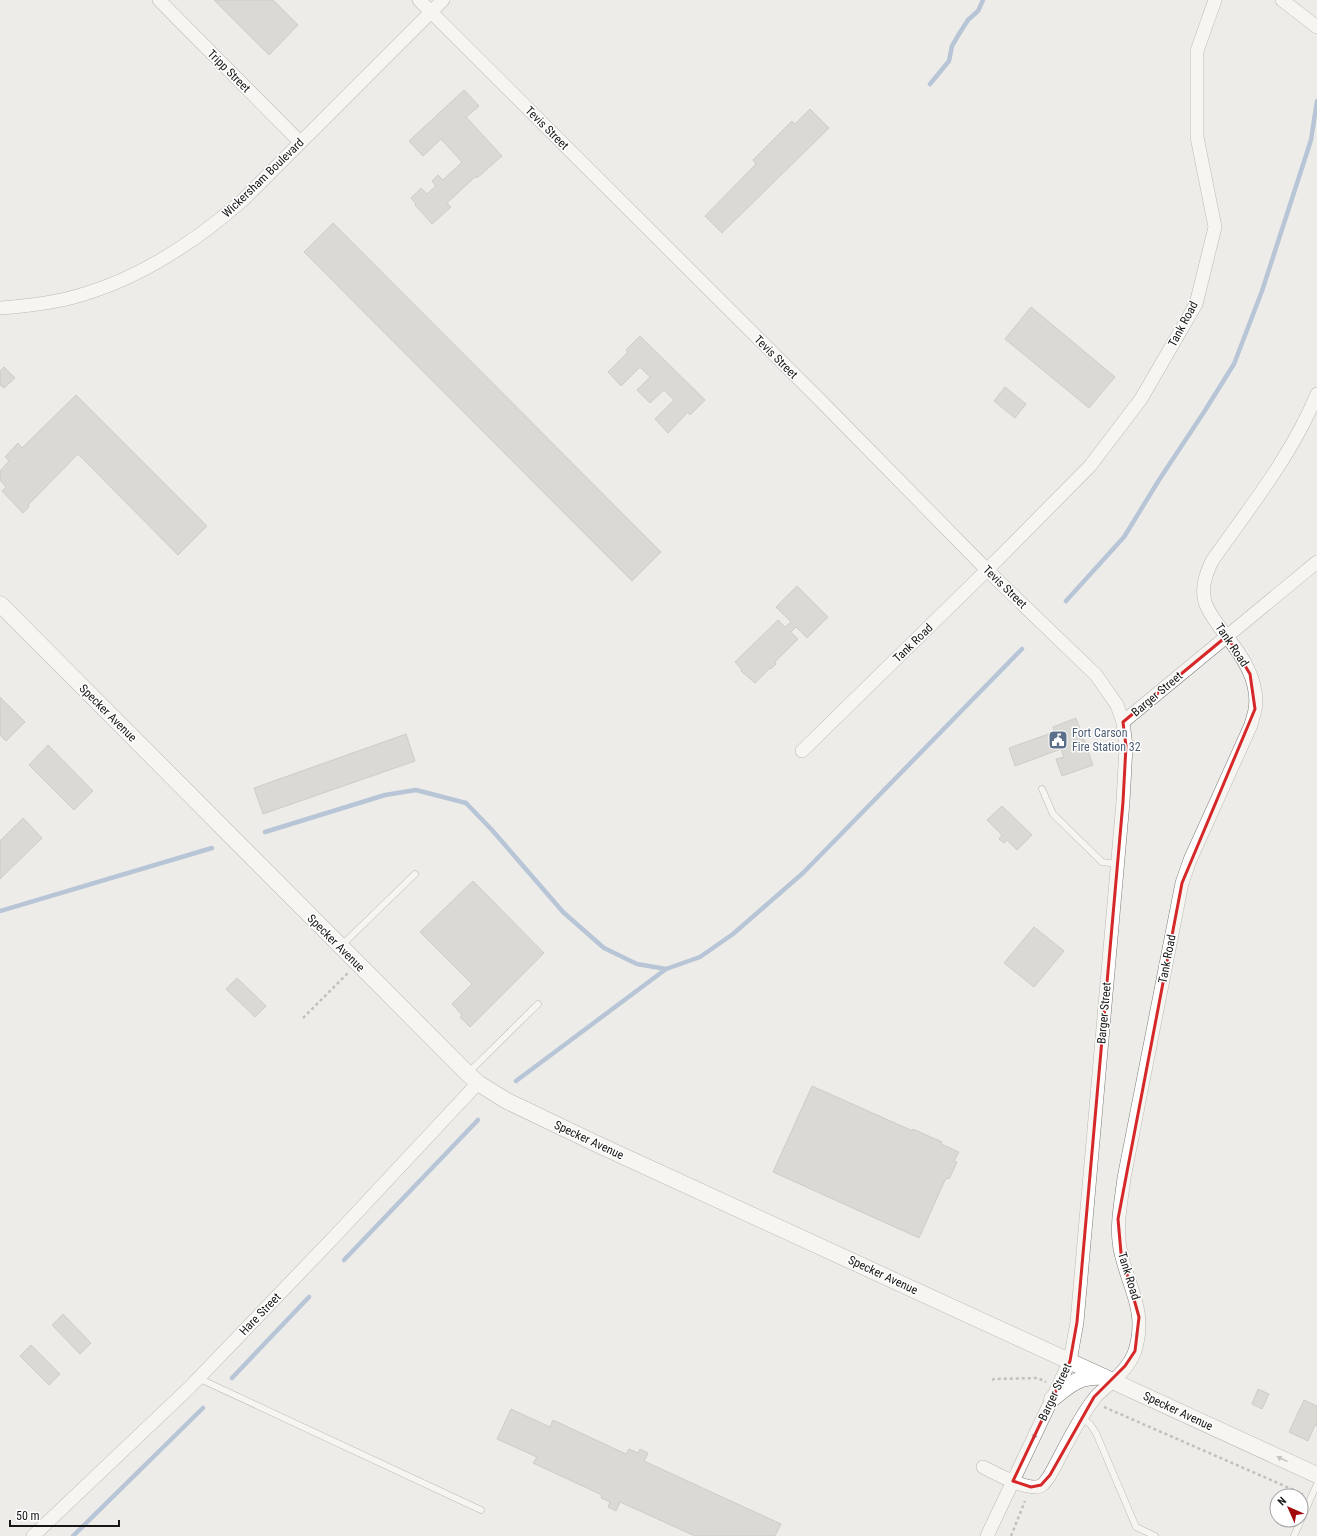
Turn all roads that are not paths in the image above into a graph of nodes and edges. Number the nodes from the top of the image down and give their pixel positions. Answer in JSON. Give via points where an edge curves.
{"nodes":[{"id":1,"x":159,"y":0,"type":"edge"},
{"id":2,"x":419,"y":0,"type":"edge"},
{"id":3,"x":443,"y":0,"type":"edge"},
{"id":4,"x":1215,"y":0,"type":"edge"},
{"id":5,"x":1282,"y":0,"type":"edge"},
{"id":6,"x":431,"y":12,"type":"junction"},
{"id":7,"x":1317,"y":27,"type":"edge"},
{"id":8,"x":300,"y":142,"type":"junction"},
{"id":9,"x":0,"y":308,"type":"edge"},
{"id":10,"x":1317,"y":394,"type":"edge"},
{"id":11,"x":1317,"y":562,"type":"edge"},
{"id":12,"x":987,"y":570,"type":"junction"},
{"id":13,"x":0,"y":604,"type":"edge"},
{"id":14,"x":1227,"y":636,"type":"junction"},
{"id":15,"x":1124,"y":722,"type":"junction"},
{"id":16,"x":802,"y":751,"type":"dead end"},
{"id":17,"x":1042,"y":789,"type":"dead end"},
{"id":18,"x":1117,"y":864,"type":"junction"},
{"id":19,"x":415,"y":874,"type":"dead end"},
{"id":20,"x":340,"y":947,"type":"junction"},
{"id":21,"x":538,"y":1004,"type":"dead end"},
{"id":22,"x":473,"y":1078,"type":"junction"},
{"id":23,"x":1070,"y":1361,"type":"junction"},
{"id":24,"x":198,"y":1378,"type":"junction"},
{"id":25,"x":1109,"y":1379,"type":"junction"},
{"id":26,"x":1055,"y":1393,"type":"junction"},
{"id":27,"x":1082,"y":1418,"type":"junction"},
{"id":28,"x":983,"y":1467,"type":"dead end"},
{"id":29,"x":1317,"y":1475,"type":"edge"},
{"id":30,"x":1013,"y":1481,"type":"junction"},
{"id":31,"x":1317,"y":1484,"type":"edge"},
{"id":32,"x":481,"y":1510,"type":"dead end"},
{"id":33,"x":1144,"y":1534,"type":"edge"},
{"id":34,"x":33,"y":1536,"type":"edge"},
{"id":35,"x":987,"y":1536,"type":"edge"},
{"id":36,"x":1155,"y":1536,"type":"edge"},
{"id":37,"x":1294,"y":1536,"type":"edge"}],
"edges":[{"from":1,"to":8,"type":"street","name":"Tripp Street"},
{"from":2,"to":6,"type":"street","name":"Tevis Street"},
{"from":3,"to":6,"type":"street","name":"Wickersham Boulevard"},
{"from":4,"to":12,"type":"street","name":"Tank Road","via":[[1197,51],[1197,137],[1215,227],[1196,304],[1141,399],[1090,466]]},
{"from":5,"to":7,"type":"street"},
{"from":6,"to":8,"type":"street","name":"Wickersham Boulevard"},
{"from":6,"to":12,"type":"street","name":"Tevis Street"},
{"from":8,"to":9,"type":"street","name":"Wickersham Boulevard","via":[[227,214],[162,260],[124,280],[81,296]]},
{"from":10,"to":14,"type":"street","name":"Tank Road","via":[[1295,441],[1212,561],[1205,576],[1205,602],[1211,615]]},
{"from":11,"to":14,"type":"street","name":"Barger Street"},
{"from":12,"to":15,"type":"street","name":"Tevis Street","via":[[1096,675],[1117,705]]},
{"from":12,"to":16,"type":"street","name":"Tank Road"},
{"from":13,"to":20,"type":"street","name":"Specker Avenue"},
{"from":14,"to":15,"type":"street","name":"Barger Street"},
{"from":14,"to":25,"type":"street","name":"Tank Road","via":[[1244,660],[1250,674],[1255,691],[1256,709],[1182,883],[1118,1219],[1121,1253],[1138,1308],[1138,1335],[1132,1358]]},
{"from":15,"to":18,"type":"street","name":"Barger Street","via":[[1126,746]]},
{"from":17,"to":18,"type":"lane","via":[[1053,814],[1102,862]]},
{"from":18,"to":23,"type":"street","name":"Barger Street","via":[[1077,1322]]},
{"from":19,"to":20,"type":"lane"},
{"from":20,"to":22,"type":"street","name":"Specker Avenue"},
{"from":21,"to":22,"type":"lane"},
{"from":22,"to":23,"type":"street","name":"Specker Avenue","via":[[520,1108]]},
{"from":22,"to":24,"type":"street","name":"Hare Street","via":[[335,1236]]},
{"from":23,"to":25,"type":"street","name":"Specker Avenue"},
{"from":23,"to":26,"type":"street","name":"Barger Street"},
{"from":24,"to":32,"type":"lane"},
{"from":24,"to":34,"type":"street","name":"Hare Street"},
{"from":25,"to":26,"type":"street","via":[[1093,1376],[1078,1380]]},
{"from":25,"to":27,"type":"street","name":"Tank Road"},
{"from":29,"to":25,"type":"street","name":"Specker Avenue","one_way":true},
{"from":26,"to":30,"type":"street","name":"Barger Street","one_way":true},
{"from":27,"to":30,"type":"street","name":"Tank Road","via":[[1050,1476],[1041,1485],[1031,1487]]},
{"from":27,"to":33,"type":"lane","via":[[1096,1433],[1136,1527]]},
{"from":28,"to":30,"type":"street","name":"Tank Road"},
{"from":30,"to":35,"type":"street","name":"Barger Street"},
{"from":31,"to":37,"type":"lane"},
{"from":33,"to":36,"type":"lane"}]}
